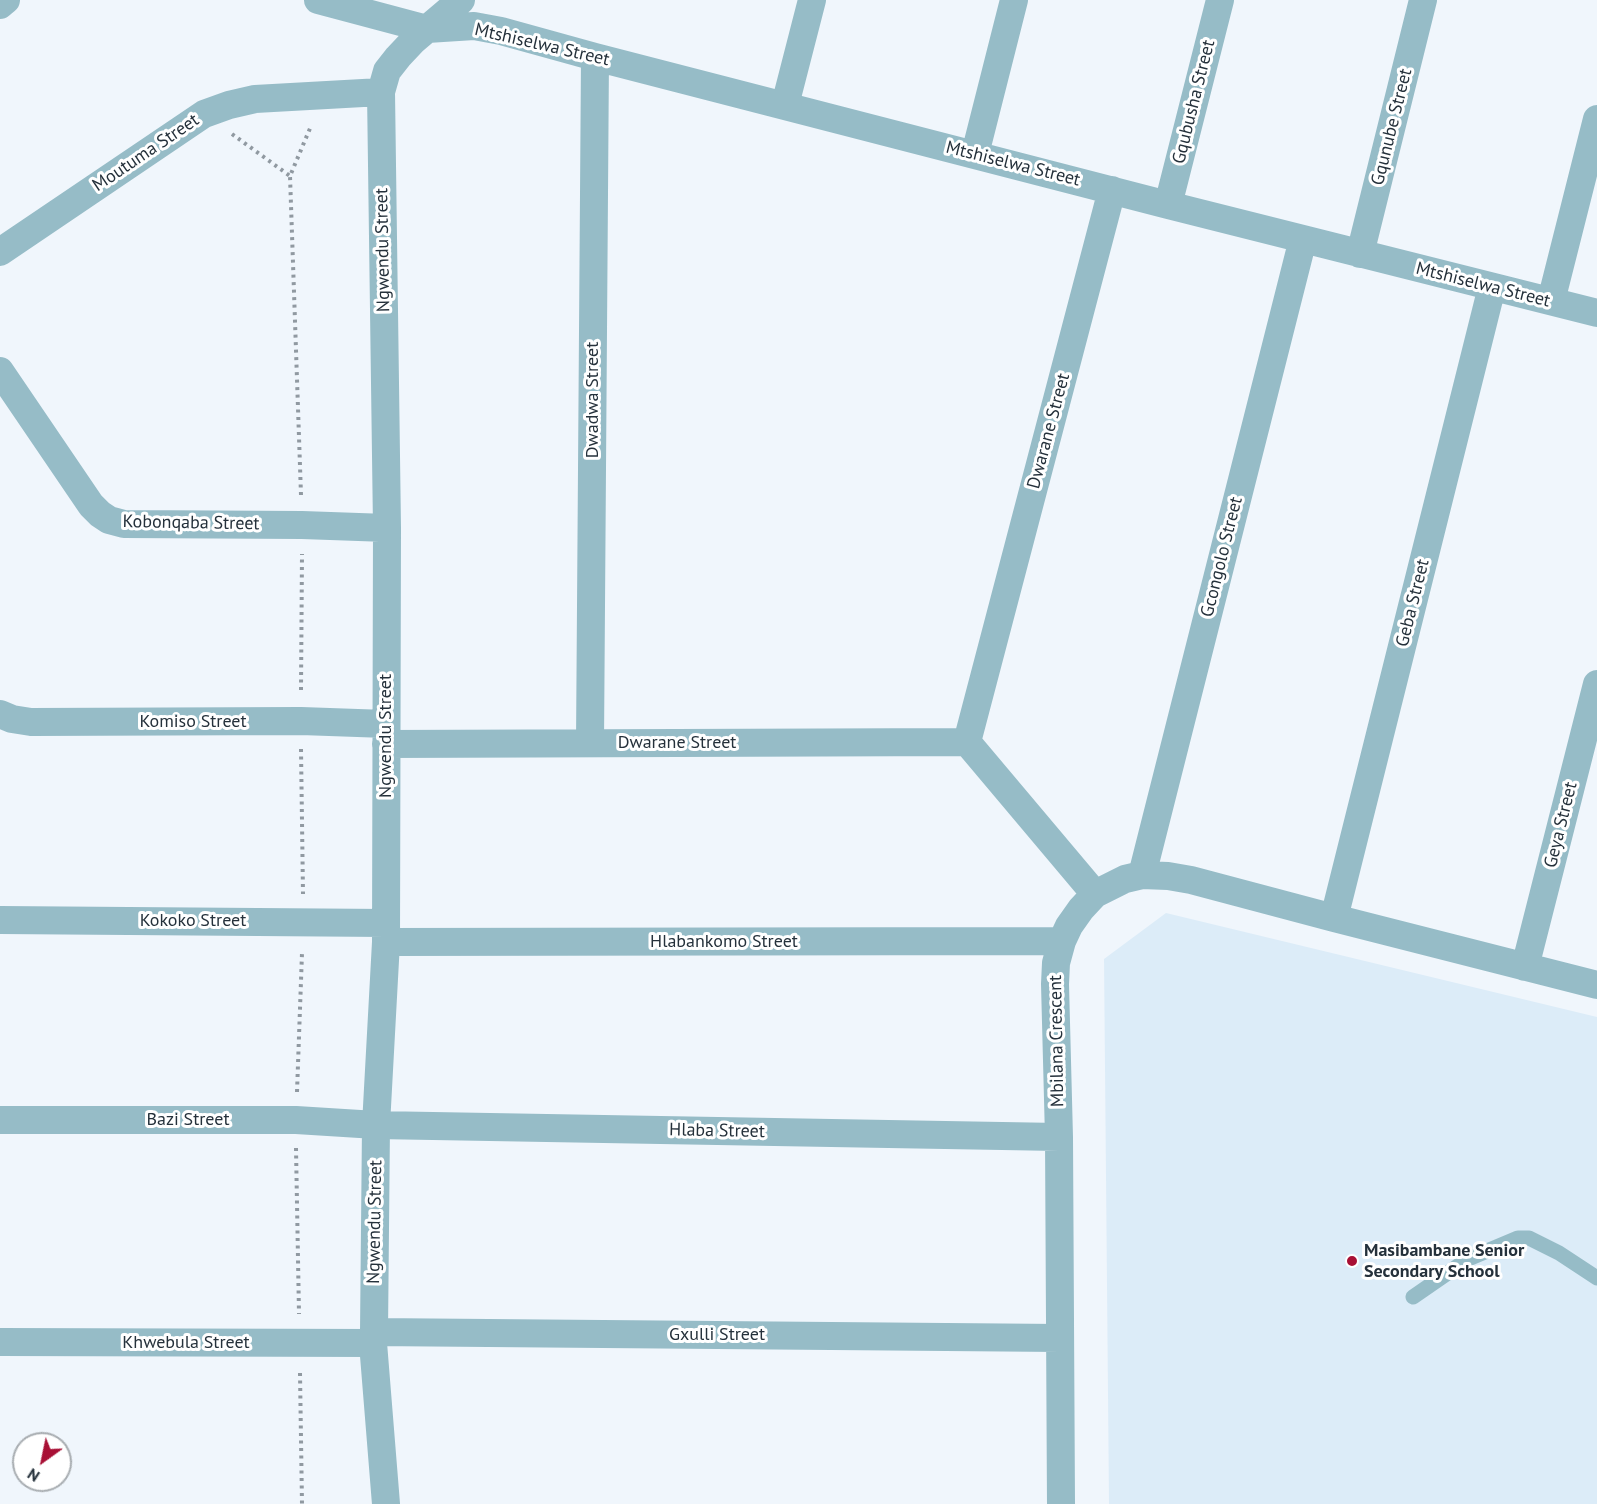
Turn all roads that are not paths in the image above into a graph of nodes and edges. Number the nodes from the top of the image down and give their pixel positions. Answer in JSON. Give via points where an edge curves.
{"nodes":[{"id":1,"x":6,"y":0,"type":"edge"},
{"id":2,"x":318,"y":0,"type":"edge"},
{"id":3,"x":461,"y":0,"type":"edge"},
{"id":4,"x":812,"y":0,"type":"edge"},
{"id":5,"x":1014,"y":0,"type":"edge"},
{"id":6,"x":1220,"y":0,"type":"edge"},
{"id":7,"x":1423,"y":0,"type":"edge"},
{"id":8,"x":0,"y":5,"type":"edge"},
{"id":9,"x":427,"y":29,"type":"junction"},
{"id":10,"x":596,"y":57,"type":"junction"},
{"id":11,"x":381,"y":92,"type":"junction"},
{"id":12,"x":785,"y":105,"type":"junction"},
{"id":13,"x":1597,"y":119,"type":"edge"},
{"id":14,"x":975,"y":154,"type":"junction"},
{"id":15,"x":1112,"y":190,"type":"junction"},
{"id":16,"x":1168,"y":205,"type":"junction"},
{"id":17,"x":1303,"y":239,"type":"junction"},
{"id":18,"x":0,"y":252,"type":"edge"},
{"id":19,"x":1360,"y":254,"type":"junction"},
{"id":20,"x":1492,"y":287,"type":"junction"},
{"id":21,"x":1551,"y":301,"type":"junction"},
{"id":22,"x":1597,"y":313,"type":"edge"},
{"id":23,"x":0,"y":371,"type":"edge"},
{"id":24,"x":387,"y":528,"type":"junction"},
{"id":25,"x":1597,"y":684,"type":"edge"},
{"id":26,"x":0,"y":714,"type":"edge"},
{"id":27,"x":386,"y":734,"type":"junction"},
{"id":28,"x":967,"y":742,"type":"junction"},
{"id":29,"x":590,"y":743,"type":"junction"},
{"id":30,"x":1142,"y":875,"type":"junction"},
{"id":31,"x":1095,"y":894,"type":"junction"},
{"id":32,"x":1334,"y":918,"type":"junction"},
{"id":33,"x":0,"y":920,"type":"edge"},
{"id":34,"x":386,"y":933,"type":"junction"},
{"id":35,"x":1062,"y":941,"type":"junction"},
{"id":36,"x":1525,"y":967,"type":"junction"},
{"id":37,"x":1597,"y":985,"type":"edge"},
{"id":38,"x":0,"y":1120,"type":"edge"},
{"id":39,"x":376,"y":1125,"type":"junction"},
{"id":40,"x":1059,"y":1137,"type":"junction"},
{"id":41,"x":1597,"y":1278,"type":"edge"},
{"id":42,"x":1413,"y":1297,"type":"dead end"},
{"id":43,"x":373,"y":1337,"type":"junction"},
{"id":44,"x":1060,"y":1338,"type":"junction"},
{"id":45,"x":0,"y":1342,"type":"edge"},
{"id":46,"x":386,"y":1504,"type":"edge"},
{"id":47,"x":1061,"y":1504,"type":"edge"}],
"edges":[{"from":1,"to":8,"type":"street"},
{"from":2,"to":9,"type":"street","name":"Mtshiselwa Street"},
{"from":3,"to":9,"type":"street","name":"Ngwendu Street"},
{"from":4,"to":12,"type":"street"},
{"from":5,"to":14,"type":"street"},
{"from":6,"to":16,"type":"street","name":"Gqubusha Street"},
{"from":7,"to":19,"type":"street","name":"Gqunube Street"},
{"from":9,"to":10,"type":"street","name":"Mtshiselwa Street","via":[[474,26]]},
{"from":9,"to":11,"type":"street","name":"Ngwendu Street","via":[[387,71]]},
{"from":10,"to":12,"type":"street","name":"Mtshiselwa Street"},
{"from":10,"to":29,"type":"street","name":"Dwadwa Street"},
{"from":11,"to":18,"type":"street","name":"Moutuma Street","via":[[255,99],[204,114]]},
{"from":11,"to":24,"type":"street","name":"Ngwendu Street"},
{"from":12,"to":14,"type":"street","name":"Mtshiselwa Street"},
{"from":13,"to":21,"type":"street"},
{"from":14,"to":15,"type":"street","name":"Mtshiselwa Street"},
{"from":15,"to":16,"type":"street","name":"Mtshiselwa Street"},
{"from":15,"to":28,"type":"street","name":"Dwarane Street"},
{"from":16,"to":17,"type":"street","name":"Mtshiselwa Street"},
{"from":17,"to":19,"type":"street","name":"Mtshiselwa Street"},
{"from":17,"to":30,"type":"street","name":"Gcongolo Street"},
{"from":19,"to":20,"type":"street","name":"Mtshiselwa Street"},
{"from":20,"to":21,"type":"street","name":"Mtshiselwa Street"},
{"from":20,"to":32,"type":"street","name":"Geba Street"},
{"from":21,"to":22,"type":"street","name":"Mtshiselwa Street"},
{"from":23,"to":24,"type":"street","name":"Kobonqaba Street","via":[[91,505],[109,520],[124,524]]},
{"from":24,"to":27,"type":"street","name":"Ngwendu Street"},
{"from":25,"to":36,"type":"street","name":"Geya Street"},
{"from":26,"to":27,"type":"street","name":"Komiso Street","via":[[31,722],[301,721]]},
{"from":27,"to":29,"type":"street","name":"Dwarane Street"},
{"from":27,"to":34,"type":"street","name":"Ngwendu Street"},
{"from":28,"to":29,"type":"street","name":"Dwarane Street"},
{"from":28,"to":31,"type":"street"},
{"from":30,"to":31,"type":"street","name":"Mbilana Crescent"},
{"from":30,"to":32,"type":"street","name":"Mbilana Crescent","via":[[1191,880]]},
{"from":31,"to":35,"type":"street","name":"Mbilana Crescent"},
{"from":32,"to":36,"type":"street","name":"Mbilana Crescent"},
{"from":33,"to":34,"type":"street","name":"Kokoko Street","via":[[303,922]]},
{"from":34,"to":35,"type":"street","name":"Hlabankomo Street"},
{"from":34,"to":39,"type":"street","name":"Ngwendu Street"},
{"from":35,"to":40,"type":"street","name":"Mbilana Crescent","via":[[1055,984]]},
{"from":36,"to":37,"type":"street","name":"Mbilana Crescent"},
{"from":38,"to":39,"type":"street","name":"Bazi Street","via":[[296,1119]]},
{"from":39,"to":40,"type":"street","name":"Hlaba Street"},
{"from":39,"to":43,"type":"street","name":"Ngwendu Street"},
{"from":40,"to":44,"type":"street","name":"Mbilana Crescent"},
{"from":41,"to":42,"type":"lane","via":[[1559,1252],[1529,1238],[1518,1238],[1468,1259]]},
{"from":43,"to":44,"type":"street","name":"Gxulli Street"},
{"from":43,"to":45,"type":"street","name":"Khwebula Street","via":[[300,1343]]},
{"from":43,"to":46,"type":"street","name":"Ngwendu Street"},
{"from":44,"to":47,"type":"street","name":"Mbilana Crescent"}]}
